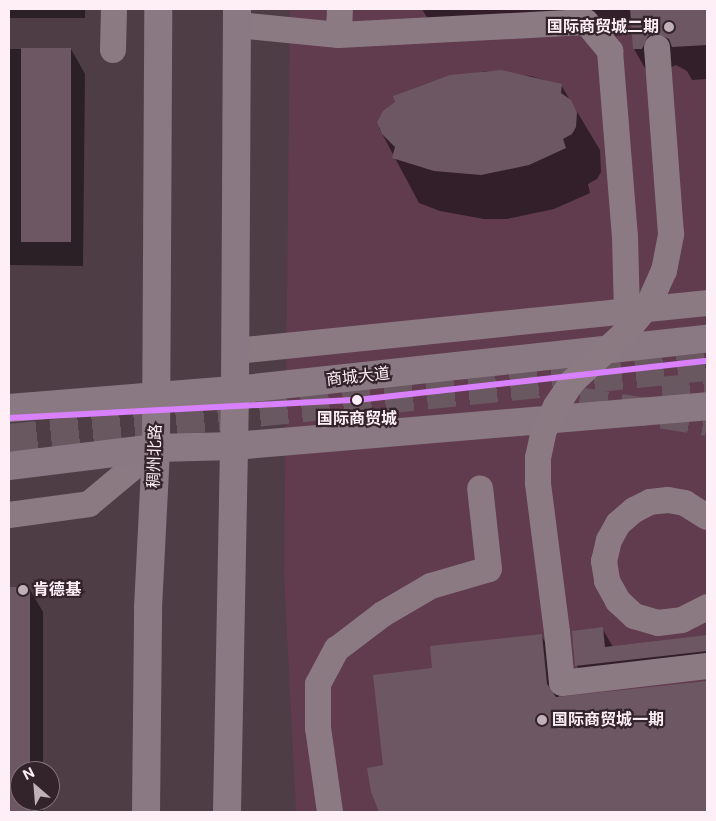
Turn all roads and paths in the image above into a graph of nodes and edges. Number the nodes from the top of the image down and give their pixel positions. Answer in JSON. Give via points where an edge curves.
{"nodes":[{"id":1,"x":114,"y":9,"type":"edge"},
{"id":2,"x":158,"y":9,"type":"edge"},
{"id":3,"x":340,"y":9,"type":"edge"},
{"id":4,"x":237,"y":17,"type":"edge"},
{"id":5,"x":338,"y":34,"type":"junction"},
{"id":6,"x":657,"y":48,"type":"dead end"},
{"id":7,"x":113,"y":50,"type":"dead end"},
{"id":8,"x":707,"y":303,"type":"edge"},
{"id":9,"x":627,"y":311,"type":"junction"},
{"id":10,"x":707,"y":339,"type":"edge"},
{"id":11,"x":235,"y":351,"type":"junction"},
{"id":12,"x":235,"y":390,"type":"junction"},
{"id":13,"x":156,"y":395,"type":"junction"},
{"id":14,"x":707,"y":406,"type":"edge"},
{"id":15,"x":9,"y":408,"type":"edge"},
{"id":16,"x":234,"y":446,"type":"junction"},
{"id":17,"x":156,"y":448,"type":"junction"},
{"id":18,"x":9,"y":466,"type":"edge"},
{"id":19,"x":480,"y":488,"type":"dead end"},
{"id":20,"x":9,"y":515,"type":"edge"},
{"id":21,"x":707,"y":517,"type":"edge"},
{"id":22,"x":707,"y":606,"type":"edge"},
{"id":23,"x":707,"y":666,"type":"edge"},
{"id":24,"x":146,"y":812,"type":"edge"},
{"id":25,"x":227,"y":812,"type":"edge"},
{"id":26,"x":330,"y":812,"type":"edge"}],
"edges":[{"from":1,"to":7,"type":"street"},
{"from":2,"to":13,"type":"main road","name":"稠州北路"},
{"from":3,"to":5,"type":"street"},
{"from":4,"to":5,"type":"street"},
{"from":4,"to":11,"type":"main road"},
{"from":5,"to":9,"type":"street","via":[[586,22],[610,51],[625,237]]},
{"from":6,"to":23,"type":"street","bridge":true,"via":[[671,234],[664,271],[649,304],[627,331],[572,382],[556,406],[544,430],[538,458],[538,483],[562,683]]},
{"from":8,"to":9,"type":"street"},
{"from":9,"to":11,"type":"street"},
{"from":10,"to":12,"type":"main road","name":"商城大道"},
{"from":11,"to":12,"type":"main road"},
{"from":12,"to":13,"type":"main road","name":"商城大道"},
{"from":12,"to":16,"type":"main road"},
{"from":13,"to":15,"type":"main road","name":"商城大道"},
{"from":13,"to":17,"type":"main road","name":"稠州北路"},
{"from":14,"to":16,"type":"main road"},
{"from":16,"to":17,"type":"main road"},
{"from":16,"to":25,"type":"main road"},
{"from":17,"to":18,"type":"main road"},
{"from":17,"to":20,"type":"street","via":[[89,504]]},
{"from":17,"to":24,"type":"main road","name":"稠州北路","via":[[148,608]]},
{"from":19,"to":26,"type":"street","via":[[489,569],[431,586],[383,614],[336,649],[318,684],[318,728]]},
{"from":21,"to":22,"type":"street","via":[[685,503],[668,500],[650,502],[618,524],[609,540],[604,561],[607,581],[618,601],[634,616],[658,623],[682,620]]}]}
